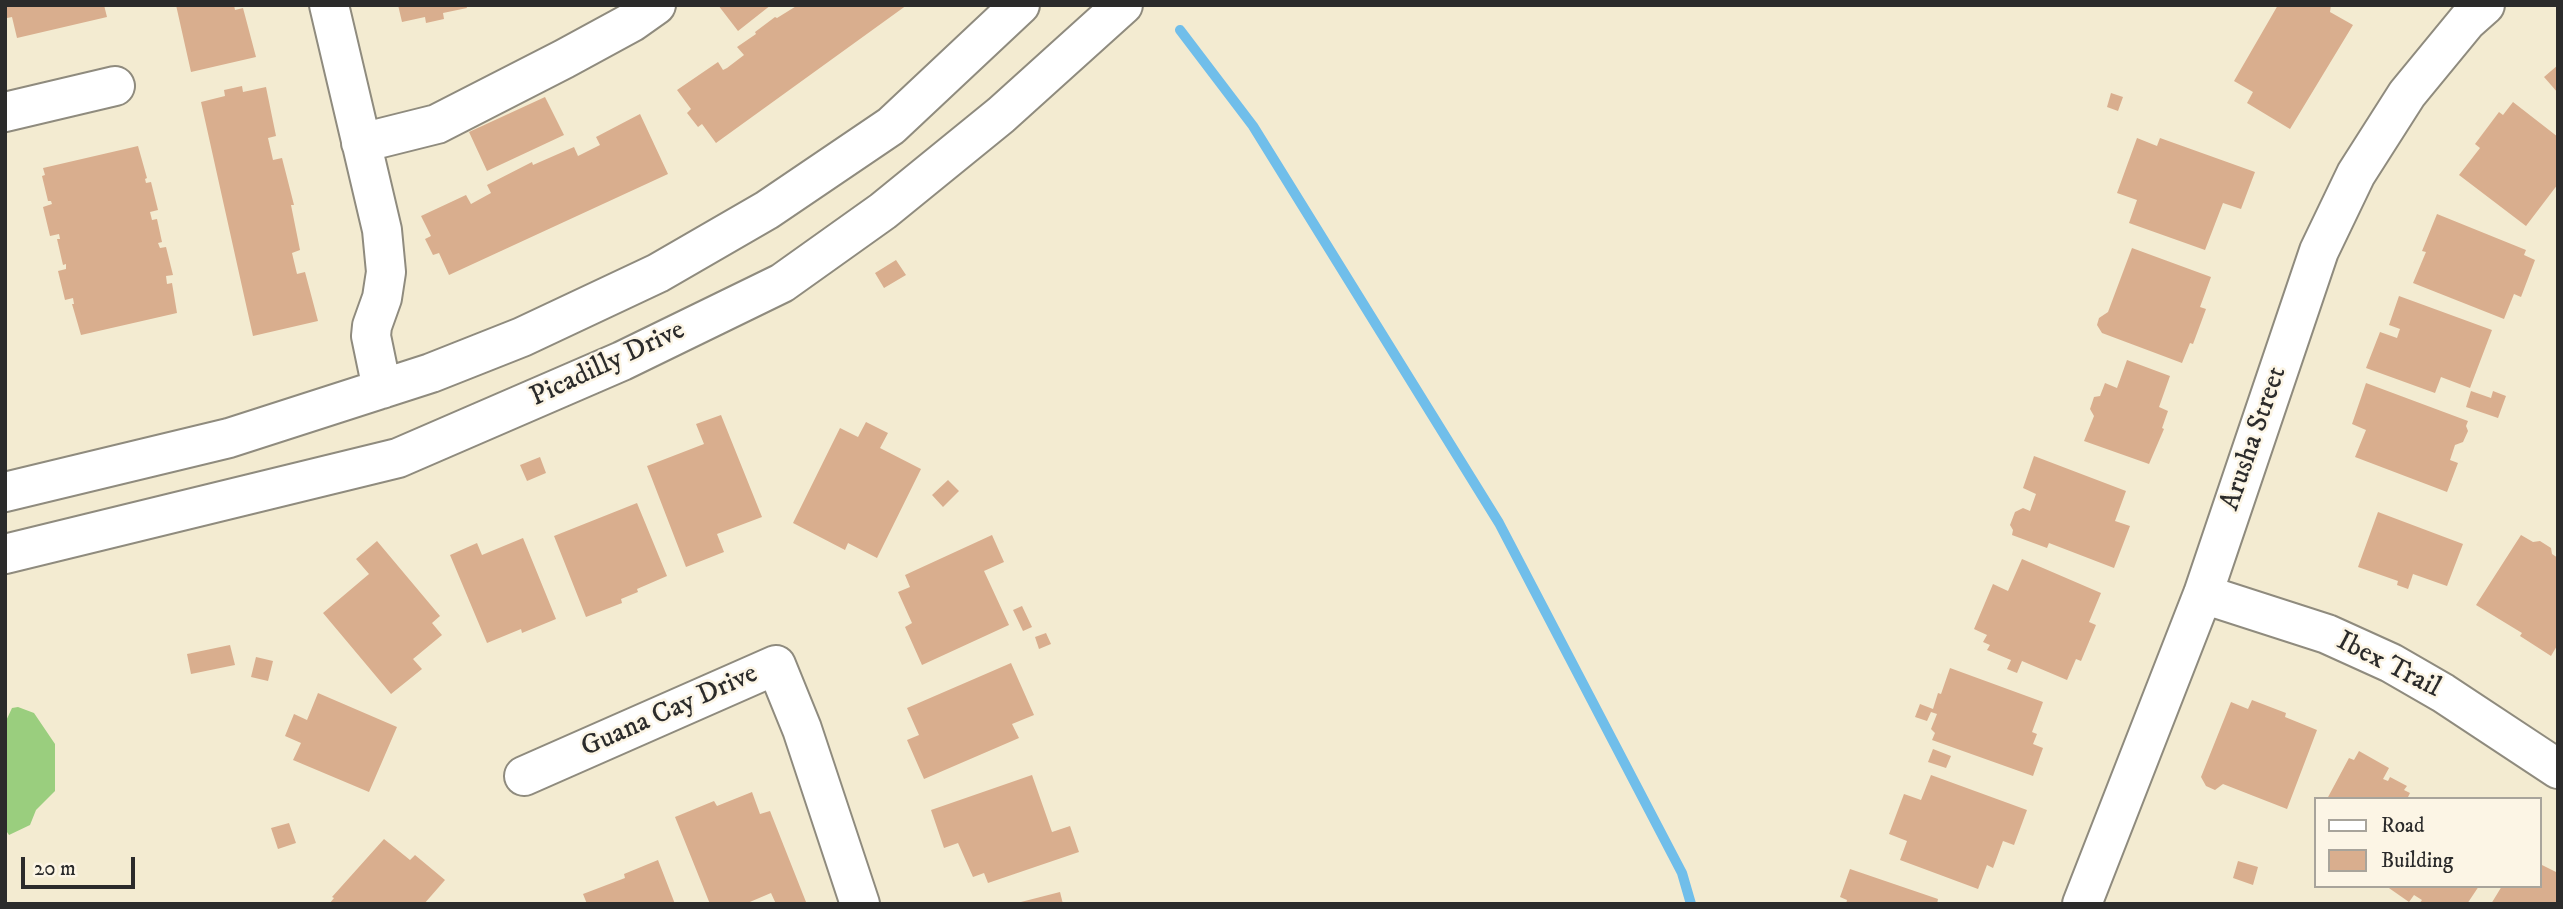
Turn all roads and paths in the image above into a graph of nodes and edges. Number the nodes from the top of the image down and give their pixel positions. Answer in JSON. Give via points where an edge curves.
{"nodes":[{"id":1,"x":329,"y":5,"type":"edge"},
{"id":2,"x":656,"y":5,"type":"edge"},
{"id":3,"x":1020,"y":5,"type":"edge"},
{"id":4,"x":1123,"y":5,"type":"edge"},
{"id":5,"x":2468,"y":10,"type":"edge"},
{"id":6,"x":115,"y":86,"type":"dead end"},
{"id":7,"x":5,"y":112,"type":"edge"},
{"id":8,"x":361,"y":143,"type":"junction"},
{"id":9,"x":382,"y":389,"type":"junction"},
{"id":10,"x":5,"y":492,"type":"edge"},
{"id":11,"x":5,"y":554,"type":"edge"},
{"id":12,"x":2203,"y":594,"type":"junction"},
{"id":13,"x":2558,"y":769,"type":"edge"},
{"id":14,"x":524,"y":776,"type":"dead end"},
{"id":15,"x":860,"y":904,"type":"edge"},
{"id":16,"x":2082,"y":904,"type":"edge"}],
"edges":[{"from":1,"to":8,"type":"street"},
{"from":2,"to":8,"type":"street","via":[[565,59],[437,124]]},
{"from":3,"to":9,"type":"street","via":[[891,126],[767,210],[658,273],[522,337]]},
{"from":4,"to":11,"type":"street","name":"Picadilly Drive","via":[[1001,115],[883,211],[782,283],[622,361],[398,458]]},
{"from":5,"to":12,"type":"street","name":"Arusha Street","via":[[2407,93],[2356,174],[2319,250]]},
{"from":6,"to":7,"type":"street"},
{"from":8,"to":9,"type":"street","via":[[382,230],[385,263],[385,282],[371,336]]},
{"from":9,"to":10,"type":"street","via":[[229,438]]},
{"from":12,"to":13,"type":"street","name":"Ibex Trail","via":[[2328,634],[2391,663]]},
{"from":12,"to":16,"type":"street","name":"Arusha Street"},
{"from":14,"to":15,"type":"street","name":"Guana Cay Drive","via":[[776,665]]}]}
